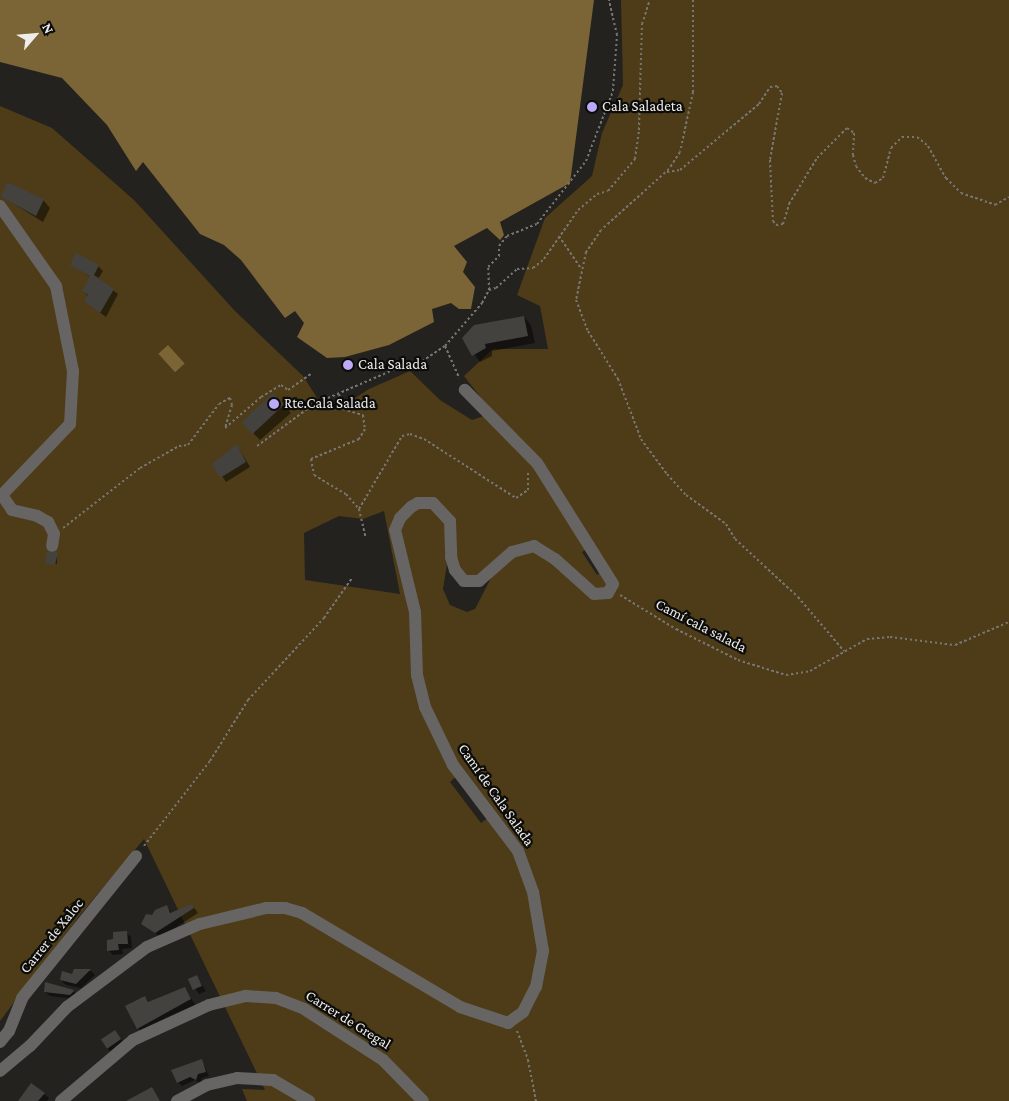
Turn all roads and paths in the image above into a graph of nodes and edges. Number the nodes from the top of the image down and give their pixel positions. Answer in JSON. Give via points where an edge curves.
{"nodes":[{"id":1,"x":609,"y":0,"type":"edge"},
{"id":2,"x":650,"y":0,"type":"edge"},
{"id":3,"x":693,"y":0,"type":"edge"},
{"id":4,"x":664,"y":173,"type":"junction"},
{"id":5,"x":1009,"y":197,"type":"edge"},
{"id":6,"x":0,"y":206,"type":"edge"},
{"id":7,"x":559,"y":236,"type":"junction"},
{"id":8,"x":580,"y":269,"type":"junction"},
{"id":9,"x":489,"y":290,"type":"junction"},
{"id":10,"x":445,"y":346,"type":"junction"},
{"id":11,"x":311,"y":374,"type":"dead end"},
{"id":12,"x":465,"y":390,"type":"joint"},
{"id":13,"x":339,"y":394,"type":"junction"},
{"id":14,"x":257,"y":446,"type":"dead end"},
{"id":15,"x":527,"y":467,"type":"dead end"},
{"id":16,"x":1,"y":496,"type":"edge"},
{"id":17,"x":359,"y":509,"type":"junction"},
{"id":18,"x":365,"y":536,"type":"dead end"},
{"id":19,"x":53,"y":540,"type":"joint"},
{"id":20,"x":352,"y":578,"type":"dead end"},
{"id":21,"x":612,"y":590,"type":"junction"},
{"id":22,"x":1009,"y":622,"type":"edge"},
{"id":23,"x":844,"y":650,"type":"junction"},
{"id":24,"x":136,"y":856,"type":"joint"},
{"id":25,"x":513,"y":1022,"type":"junction"},
{"id":26,"x":0,"y":1042,"type":"edge"},
{"id":27,"x":0,"y":1071,"type":"edge"},
{"id":28,"x":62,"y":1101,"type":"edge"},
{"id":29,"x":177,"y":1101,"type":"edge"},
{"id":30,"x":309,"y":1101,"type":"edge"},
{"id":31,"x":424,"y":1101,"type":"edge"},
{"id":32,"x":536,"y":1101,"type":"edge"}],
"edges":[{"from":1,"to":9,"type":"path","via":[[617,35],[612,91],[586,161],[536,224],[507,236],[499,246],[499,256],[488,267]]},
{"from":2,"to":7,"type":"path","via":[[642,24],[635,159],[608,191],[597,194],[578,210]]},
{"from":3,"to":4,"type":"path","via":[[690,113],[680,152]]},
{"from":4,"to":5,"type":"path","via":[[680,170],[759,104],[770,87],[777,86],[782,93],[770,160],[773,221],[776,225],[783,224],[789,204],[817,158],[847,128],[854,133],[856,166],[865,178],[875,183],[883,178],[891,148],[902,137],[917,137],[928,146],[946,178],[961,193],[995,205]]},
{"from":4,"to":8,"type":"path","via":[[601,230],[586,252]]},
{"from":6,"to":16,"type":"street","via":[[56,286],[74,371],[70,424]]},
{"from":7,"to":8,"type":"path"},
{"from":7,"to":9,"type":"path","via":[[544,259],[533,268],[516,269],[496,288]]},
{"from":8,"to":23,"type":"path","via":[[576,300],[588,331],[618,379],[641,439],[686,495],[726,524],[735,539],[798,597]]},
{"from":9,"to":10,"type":"path","via":[[482,303]]},
{"from":10,"to":12,"type":"path"},
{"from":10,"to":13,"type":"path","via":[[418,364],[407,364]]},
{"from":11,"to":19,"type":"path","via":[[288,390],[281,385],[261,397],[225,428],[232,405],[230,398],[219,404],[188,445],[179,446],[140,468]]},
{"from":12,"to":21,"type":"street","via":[[537,463],[611,578]]},
{"from":13,"to":14,"type":"path","via":[[314,404]]},
{"from":13,"to":17,"type":"path","via":[[343,409],[363,415],[365,429],[359,439],[311,458],[314,475],[346,494]]},
{"from":15,"to":17,"type":"path","via":[[528,490],[516,498],[424,439],[410,434],[402,436]]},
{"from":16,"to":19,"type":"street","via":[[12,510],[38,516],[48,522]]},
{"from":17,"to":18,"type":"path"},
{"from":20,"to":24,"type":"path","via":[[324,618],[248,700],[210,761]]},
{"from":21,"to":23,"type":"path","name":"Camí cala salada","via":[[676,629],[729,655],[786,675],[810,671]]},
{"from":21,"to":25,"type":"street","name":"Camí de Cala Salada","via":[[594,594],[555,559],[534,546],[512,552],[479,581],[464,583],[453,564],[452,530],[446,513],[426,501],[411,507],[400,518],[395,530],[415,612],[417,675],[425,707],[453,764],[518,851],[538,910],[542,939],[540,972],[530,1001]]},
{"from":22,"to":23,"type":"path","name":"Camí cala salada","via":[[955,645],[890,637],[867,639]]},
{"from":24,"to":26,"type":"street","name":"Carrer de Xaloc","via":[[22,998],[9,1031]]},
{"from":25,"to":27,"type":"street","via":[[492,1020],[460,1007],[302,913],[285,908],[266,908],[200,924],[147,946],[67,1007],[30,1046]]},
{"from":25,"to":32,"type":"path","via":[[528,1060]]},
{"from":28,"to":31,"type":"street","name":"Carrer de Gregal","via":[[134,1040],[209,1005],[246,996],[276,998],[304,1009],[383,1060]]},
{"from":29,"to":30,"type":"street","via":[[207,1086],[237,1078],[273,1080]]}]}
